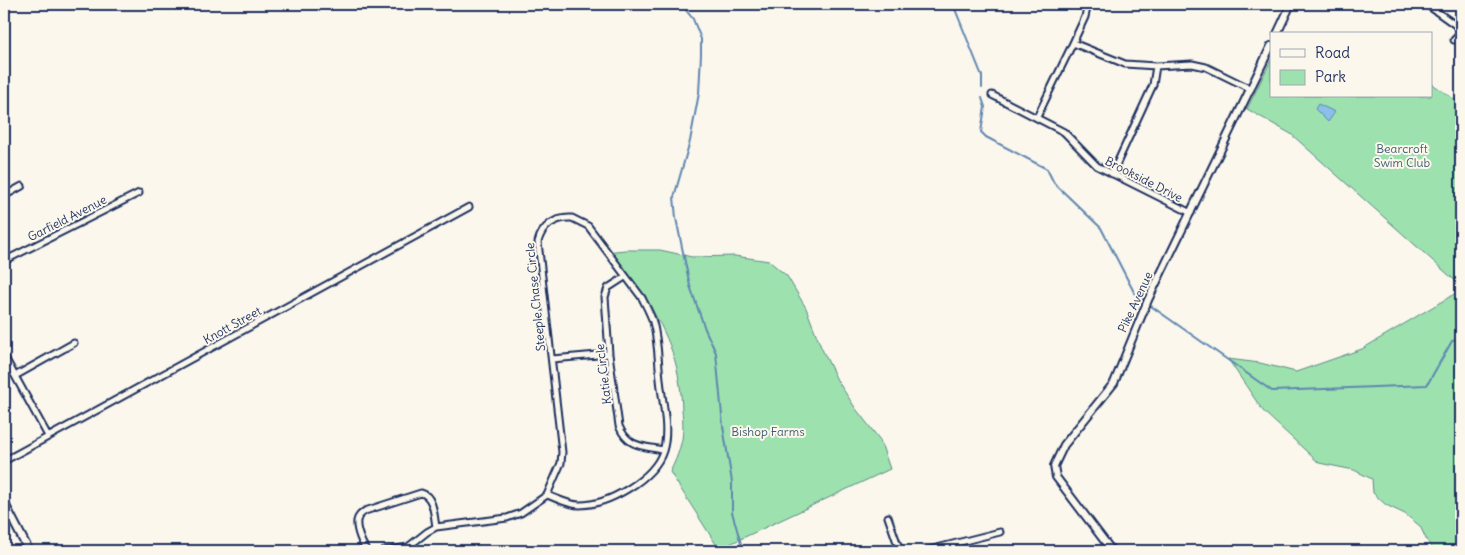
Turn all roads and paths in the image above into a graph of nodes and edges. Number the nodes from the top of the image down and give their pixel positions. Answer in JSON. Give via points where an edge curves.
{"nodes":[{"id":1,"x":1088,"y":4,"type":"edge"},
{"id":2,"x":1291,"y":4,"type":"edge"},
{"id":3,"x":1426,"y":4,"type":"edge"},
{"id":4,"x":1461,"y":31,"type":"edge"},
{"id":5,"x":1278,"y":32,"type":"edge"},
{"id":6,"x":1454,"y":40,"type":"dead end"},
{"id":7,"x":1073,"y":43,"type":"junction"},
{"id":8,"x":1270,"y":48,"type":"edge"},
{"id":9,"x":1156,"y":66,"type":"junction"},
{"id":10,"x":1251,"y":89,"type":"junction"},
{"id":11,"x":992,"y":95,"type":"dead end"},
{"id":12,"x":1037,"y":118,"type":"junction"},
{"id":13,"x":1112,"y":174,"type":"junction"},
{"id":14,"x":22,"y":186,"type":"dead end"},
{"id":15,"x":139,"y":193,"type":"dead end"},
{"id":16,"x":4,"y":196,"type":"edge"},
{"id":17,"x":469,"y":207,"type":"dead end"},
{"id":18,"x":1191,"y":213,"type":"junction"},
{"id":19,"x":4,"y":261,"type":"edge"},
{"id":20,"x":625,"y":276,"type":"junction"},
{"id":21,"x":74,"y":343,"type":"dead end"},
{"id":22,"x":610,"y":354,"type":"junction"},
{"id":23,"x":4,"y":356,"type":"edge"},
{"id":24,"x":552,"y":359,"type":"junction"},
{"id":25,"x":15,"y":376,"type":"junction"},
{"id":26,"x":48,"y":436,"type":"junction"},
{"id":27,"x":663,"y":450,"type":"junction"},
{"id":28,"x":4,"y":461,"type":"edge"},
{"id":29,"x":548,"y":495,"type":"junction"},
{"id":30,"x":4,"y":504,"type":"edge"},
{"id":31,"x":888,"y":517,"type":"dead end"},
{"id":32,"x":436,"y":528,"type":"junction"},
{"id":33,"x":1000,"y":532,"type":"dead end"},
{"id":34,"x":408,"y":549,"type":"edge"},
{"id":35,"x":29,"y":551,"type":"edge"},
{"id":36,"x":368,"y":551,"type":"edge"},
{"id":37,"x":384,"y":551,"type":"edge"},
{"id":38,"x":900,"y":551,"type":"edge"},
{"id":39,"x":924,"y":551,"type":"edge"},
{"id":40,"x":1112,"y":551,"type":"edge"}],
"edges":[{"from":1,"to":7,"type":"street"},
{"from":2,"to":5,"type":"street"},
{"from":3,"to":4,"type":"street"},
{"from":4,"to":6,"type":"street"},
{"from":7,"to":9,"type":"street","via":[[1125,64]]},
{"from":7,"to":12,"type":"street"},
{"from":8,"to":10,"type":"street","name":"Pike Avenue"},
{"from":9,"to":10,"type":"street","via":[[1192,64],[1206,67]]},
{"from":9,"to":13,"type":"street","via":[[1153,85]]},
{"from":10,"to":18,"type":"street","name":"Pike Avenue"},
{"from":11,"to":12,"type":"street","name":"Brookside Drive"},
{"from":12,"to":13,"type":"street","name":"Brookside Drive","via":[[1064,132],[1097,166]]},
{"from":13,"to":18,"type":"street","name":"Brookside Drive"},
{"from":14,"to":16,"type":"street"},
{"from":15,"to":19,"type":"street","name":"Garfield Avenue"},
{"from":17,"to":26,"type":"street","name":"Knott Street"},
{"from":18,"to":40,"type":"street","name":"Pike Avenue","via":[[1147,302],[1114,382],[1064,445],[1054,466],[1056,478]]},
{"from":20,"to":22,"type":"street","name":"Katie Circle","via":[[606,292]]},
{"from":20,"to":24,"type":"street","name":"Steeple Chase Circle","via":[[588,226],[580,221],[559,219],[544,228],[538,242]]},
{"from":20,"to":27,"type":"street","name":"Steeple Chase Circle","via":[[642,298],[653,323],[666,427]]},
{"from":21,"to":25,"type":"street"},
{"from":22,"to":24,"type":"street"},
{"from":22,"to":27,"type":"street","name":"Katie Circle","via":[[619,426],[623,435],[635,444]]},
{"from":23,"to":25,"type":"street"},
{"from":24,"to":29,"type":"street","name":"Steeple Chase Circle","via":[[562,452],[561,464]]},
{"from":25,"to":26,"type":"street"},
{"from":26,"to":28,"type":"street","name":"Knott Street"},
{"from":27,"to":29,"type":"street","name":"Steeple Chase Circle","via":[[658,463],[637,484],[603,501],[578,505]]},
{"from":29,"to":32,"type":"street","via":[[507,518]]},
{"from":30,"to":35,"type":"main road"},
{"from":31,"to":38,"type":"street"},
{"from":32,"to":34,"type":"street"},
{"from":32,"to":36,"type":"street","via":[[426,494],[365,511],[357,521]]},
{"from":33,"to":39,"type":"street"},
{"from":34,"to":37,"type":"street"}]}
